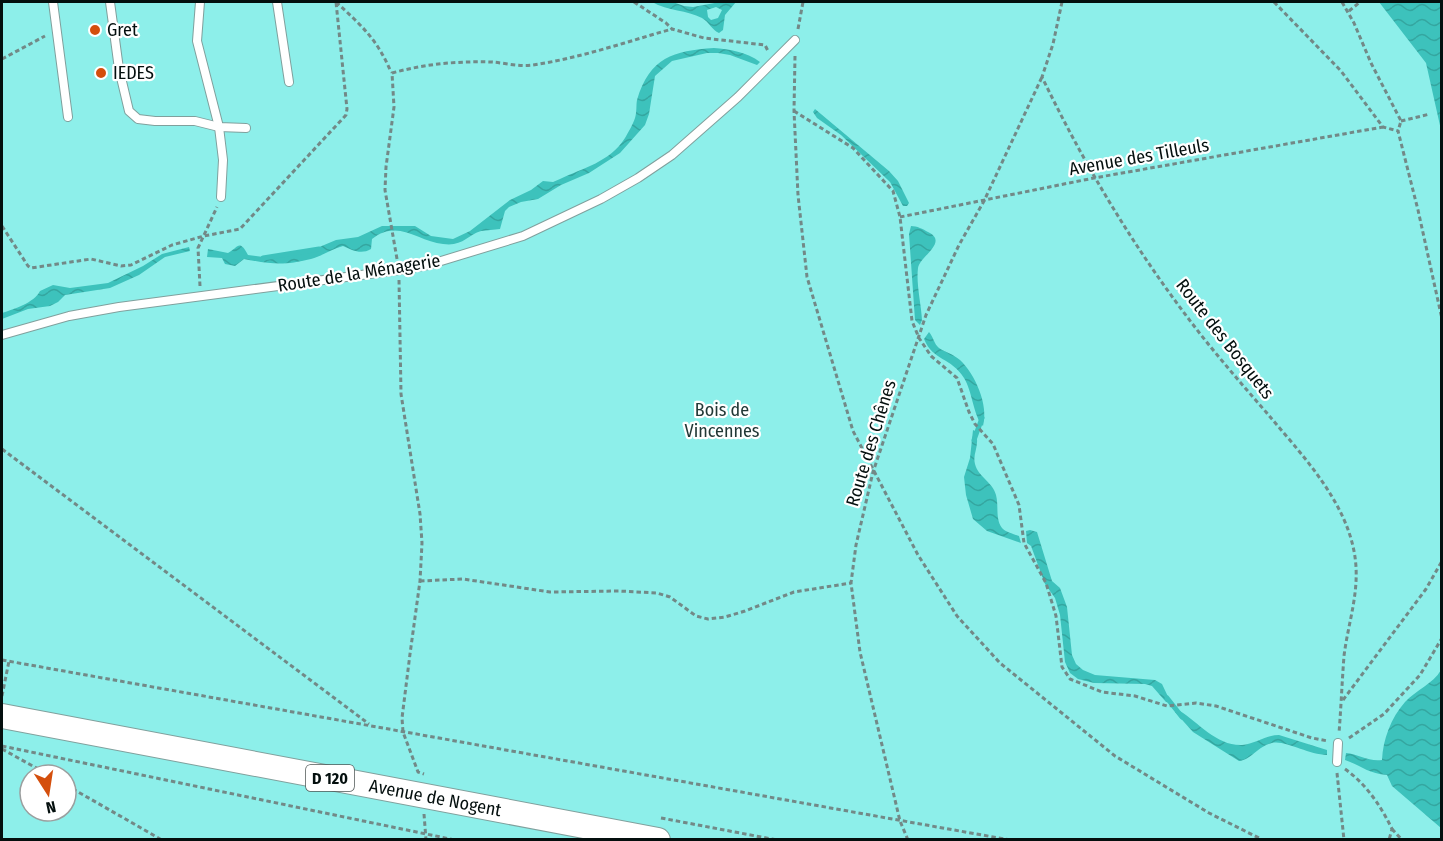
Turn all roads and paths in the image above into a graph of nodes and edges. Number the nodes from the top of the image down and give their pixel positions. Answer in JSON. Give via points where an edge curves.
{"nodes":[{"id":1,"x":53,"y":2,"type":"edge"},
{"id":2,"x":110,"y":2,"type":"edge"},
{"id":3,"x":200,"y":2,"type":"edge"},
{"id":4,"x":277,"y":2,"type":"edge"},
{"id":5,"x":336,"y":2,"type":"edge"},
{"id":6,"x":634,"y":2,"type":"edge"},
{"id":7,"x":802,"y":2,"type":"edge"},
{"id":8,"x":1062,"y":2,"type":"edge"},
{"id":9,"x":1274,"y":2,"type":"edge"},
{"id":10,"x":1341,"y":2,"type":"edge"},
{"id":11,"x":1360,"y":2,"type":"edge"},
{"id":12,"x":1349,"y":12,"type":"junction"},
{"id":13,"x":672,"y":29,"type":"junction"},
{"id":14,"x":57,"y":31,"type":"junction"},
{"id":15,"x":795,"y":40,"type":"junction"},
{"id":16,"x":2,"y":59,"type":"edge"},
{"id":17,"x":773,"y":61,"type":"junction"},
{"id":18,"x":391,"y":72,"type":"dead end"},
{"id":19,"x":1042,"y":77,"type":"junction"},
{"id":20,"x":288,"y":82,"type":"dead end"},
{"id":21,"x":794,"y":111,"type":"junction"},
{"id":22,"x":1430,"y":114,"type":"dead end"},
{"id":23,"x":69,"y":117,"type":"dead end"},
{"id":24,"x":1401,"y":121,"type":"junction"},
{"id":25,"x":219,"y":127,"type":"junction"},
{"id":26,"x":1383,"y":127,"type":"junction"},
{"id":27,"x":246,"y":128,"type":"dead end"},
{"id":28,"x":1398,"y":131,"type":"junction"},
{"id":29,"x":1094,"y":178,"type":"junction"},
{"id":30,"x":221,"y":197,"type":"joint"},
{"id":31,"x":984,"y":201,"type":"junction"},
{"id":32,"x":900,"y":216,"type":"junction"},
{"id":33,"x":399,"y":270,"type":"junction"},
{"id":34,"x":200,"y":296,"type":"junction"},
{"id":35,"x":1442,"y":319,"type":"edge"},
{"id":36,"x":2,"y":335,"type":"edge"},
{"id":37,"x":919,"y":338,"type":"junction"},
{"id":38,"x":2,"y":449,"type":"edge"},
{"id":39,"x":873,"y":472,"type":"junction"},
{"id":40,"x":1442,"y":561,"type":"edge"},
{"id":41,"x":420,"y":581,"type":"junction"},
{"id":42,"x":851,"y":583,"type":"junction"},
{"id":43,"x":1442,"y":638,"type":"edge"},
{"id":44,"x":2,"y":660,"type":"edge"},
{"id":45,"x":9,"y":661,"type":"junction"},
{"id":46,"x":2,"y":696,"type":"edge"},
{"id":47,"x":1342,"y":702,"type":"junction"},
{"id":48,"x":2,"y":716,"type":"edge"},
{"id":49,"x":371,"y":725,"type":"junction"},
{"id":50,"x":403,"y":732,"type":"junction"},
{"id":51,"x":1338,"y":744,"type":"junction"},
{"id":52,"x":2,"y":747,"type":"edge"},
{"id":53,"x":1337,"y":762,"type":"junction"},
{"id":54,"x":29,"y":763,"type":"edge"},
{"id":55,"x":430,"y":777,"type":"dead end"},
{"id":56,"x":78,"y":792,"type":"edge"},
{"id":57,"x":900,"y":821,"type":"junction"},
{"id":58,"x":1392,"y":829,"type":"junction"},
{"id":59,"x":162,"y":840,"type":"edge"},
{"id":60,"x":455,"y":840,"type":"edge"},
{"id":61,"x":658,"y":840,"type":"edge"},
{"id":62,"x":908,"y":840,"type":"edge"},
{"id":63,"x":1010,"y":840,"type":"edge"},
{"id":64,"x":1263,"y":840,"type":"edge"},
{"id":65,"x":1344,"y":840,"type":"edge"},
{"id":66,"x":1389,"y":840,"type":"edge"},
{"id":67,"x":1402,"y":840,"type":"edge"}],
"edges":[{"from":1,"to":14,"type":"lane"},
{"from":2,"to":25,"type":"lane","via":[[129,111],[138,119],[195,121]]},
{"from":3,"to":25,"type":"lane","via":[[197,41]]},
{"from":4,"to":20,"type":"lane"},
{"from":5,"to":18,"type":"path","via":[[368,31]]},
{"from":6,"to":13,"type":"path"},
{"from":7,"to":15,"type":"path"},
{"from":8,"to":19,"type":"path"},
{"from":9,"to":26,"type":"path","via":[[1341,71]]},
{"from":10,"to":12,"type":"path"},
{"from":11,"to":12,"type":"path"},
{"from":12,"to":24,"type":"path"},
{"from":13,"to":17,"type":"path","via":[[704,38],[765,45]]},
{"from":13,"to":33,"type":"path","via":[[530,65],[439,63],[392,74],[394,107],[385,190]]},
{"from":14,"to":16,"type":"path"},
{"from":14,"to":23,"type":"lane"},
{"from":15,"to":17,"type":"lane","name":"Route de la Ménagerie"},
{"from":15,"to":21,"type":"path"},
{"from":17,"to":33,"type":"lane","name":"Route de la Ménagerie","via":[[710,123],[638,178],[523,236]]},
{"from":19,"to":29,"type":"path","name":"Route des Bosquets"},
{"from":19,"to":31,"type":"path","name":"Route des Chênes"},
{"from":21,"to":32,"type":"path","via":[[853,148],[894,190]]},
{"from":21,"to":39,"type":"path","via":[[807,277],[853,431]]},
{"from":22,"to":24,"type":"path"},
{"from":24,"to":28,"type":"path"},
{"from":25,"to":27,"type":"lane"},
{"from":25,"to":30,"type":"lane","via":[[223,160]]},
{"from":26,"to":28,"type":"path"},
{"from":26,"to":29,"type":"path","name":"Avenue des Tilleuls"},
{"from":28,"to":35,"type":"path"},
{"from":29,"to":31,"type":"path","name":"Avenue des Tilleuls"},
{"from":29,"to":47,"type":"path","name":"Route des Bosquets","via":[[1187,317],[1300,452],[1338,510],[1350,538],[1357,577],[1344,655]]},
{"from":30,"to":34,"type":"path","via":[[198,248]]},
{"from":31,"to":32,"type":"path","name":"Avenue des Tilleuls"},
{"from":31,"to":37,"type":"path","name":"Route des Chênes","via":[[959,245]]},
{"from":32,"to":37,"type":"path","via":[[912,321]]},
{"from":33,"to":34,"type":"lane","name":"Route de la Ménagerie"},
{"from":33,"to":41,"type":"path","via":[[401,394],[420,514]]},
{"from":34,"to":36,"type":"lane","name":"Route de la Ménagerie","via":[[69,316]]},
{"from":37,"to":39,"type":"path","name":"Route des Chênes"},
{"from":37,"to":51,"type":"path","via":[[931,356],[957,378],[975,424],[993,444],[1019,506],[1024,543],[1046,583],[1056,616],[1062,667],[1070,679],[1102,692],[1135,696],[1167,706],[1216,706]]},
{"from":38,"to":49,"type":"path"},
{"from":39,"to":42,"type":"path","name":"Route des Chênes"},
{"from":39,"to":64,"type":"path","via":[[957,616],[1000,663],[1115,756],[1209,813]]},
{"from":40,"to":47,"type":"path","via":[[1426,589]]},
{"from":41,"to":42,"type":"path","via":[[463,579],[550,592],[657,593],[708,619],[745,611],[794,592]]},
{"from":41,"to":50,"type":"path"},
{"from":42,"to":57,"type":"path","name":"Route des Chênes","via":[[860,652]]},
{"from":43,"to":51,"type":"path","via":[[1420,675],[1384,714]]},
{"from":44,"to":45,"type":"path"},
{"from":45,"to":46,"type":"path"},
{"from":45,"to":49,"type":"path"},
{"from":47,"to":51,"type":"path","name":"Route des Bosquets"},
{"from":48,"to":61,"type":"main road","name":"Avenue de Nogent","number":"D 120"},
{"from":49,"to":50,"type":"path"},
{"from":50,"to":55,"type":"path","via":[[418,772]]},
{"from":50,"to":57,"type":"path"},
{"from":51,"to":53,"type":"lane"},
{"from":52,"to":54,"type":"path"},
{"from":52,"to":60,"type":"path","name":"Avenue de Nogent"},
{"from":53,"to":58,"type":"path","via":[[1361,782]]},
{"from":53,"to":65,"type":"path"},
{"from":56,"to":59,"type":"path"},
{"from":57,"to":62,"type":"path","name":"Route des Chênes"},
{"from":57,"to":63,"type":"path"},
{"from":58,"to":66,"type":"path"},
{"from":58,"to":67,"type":"path"}]}
